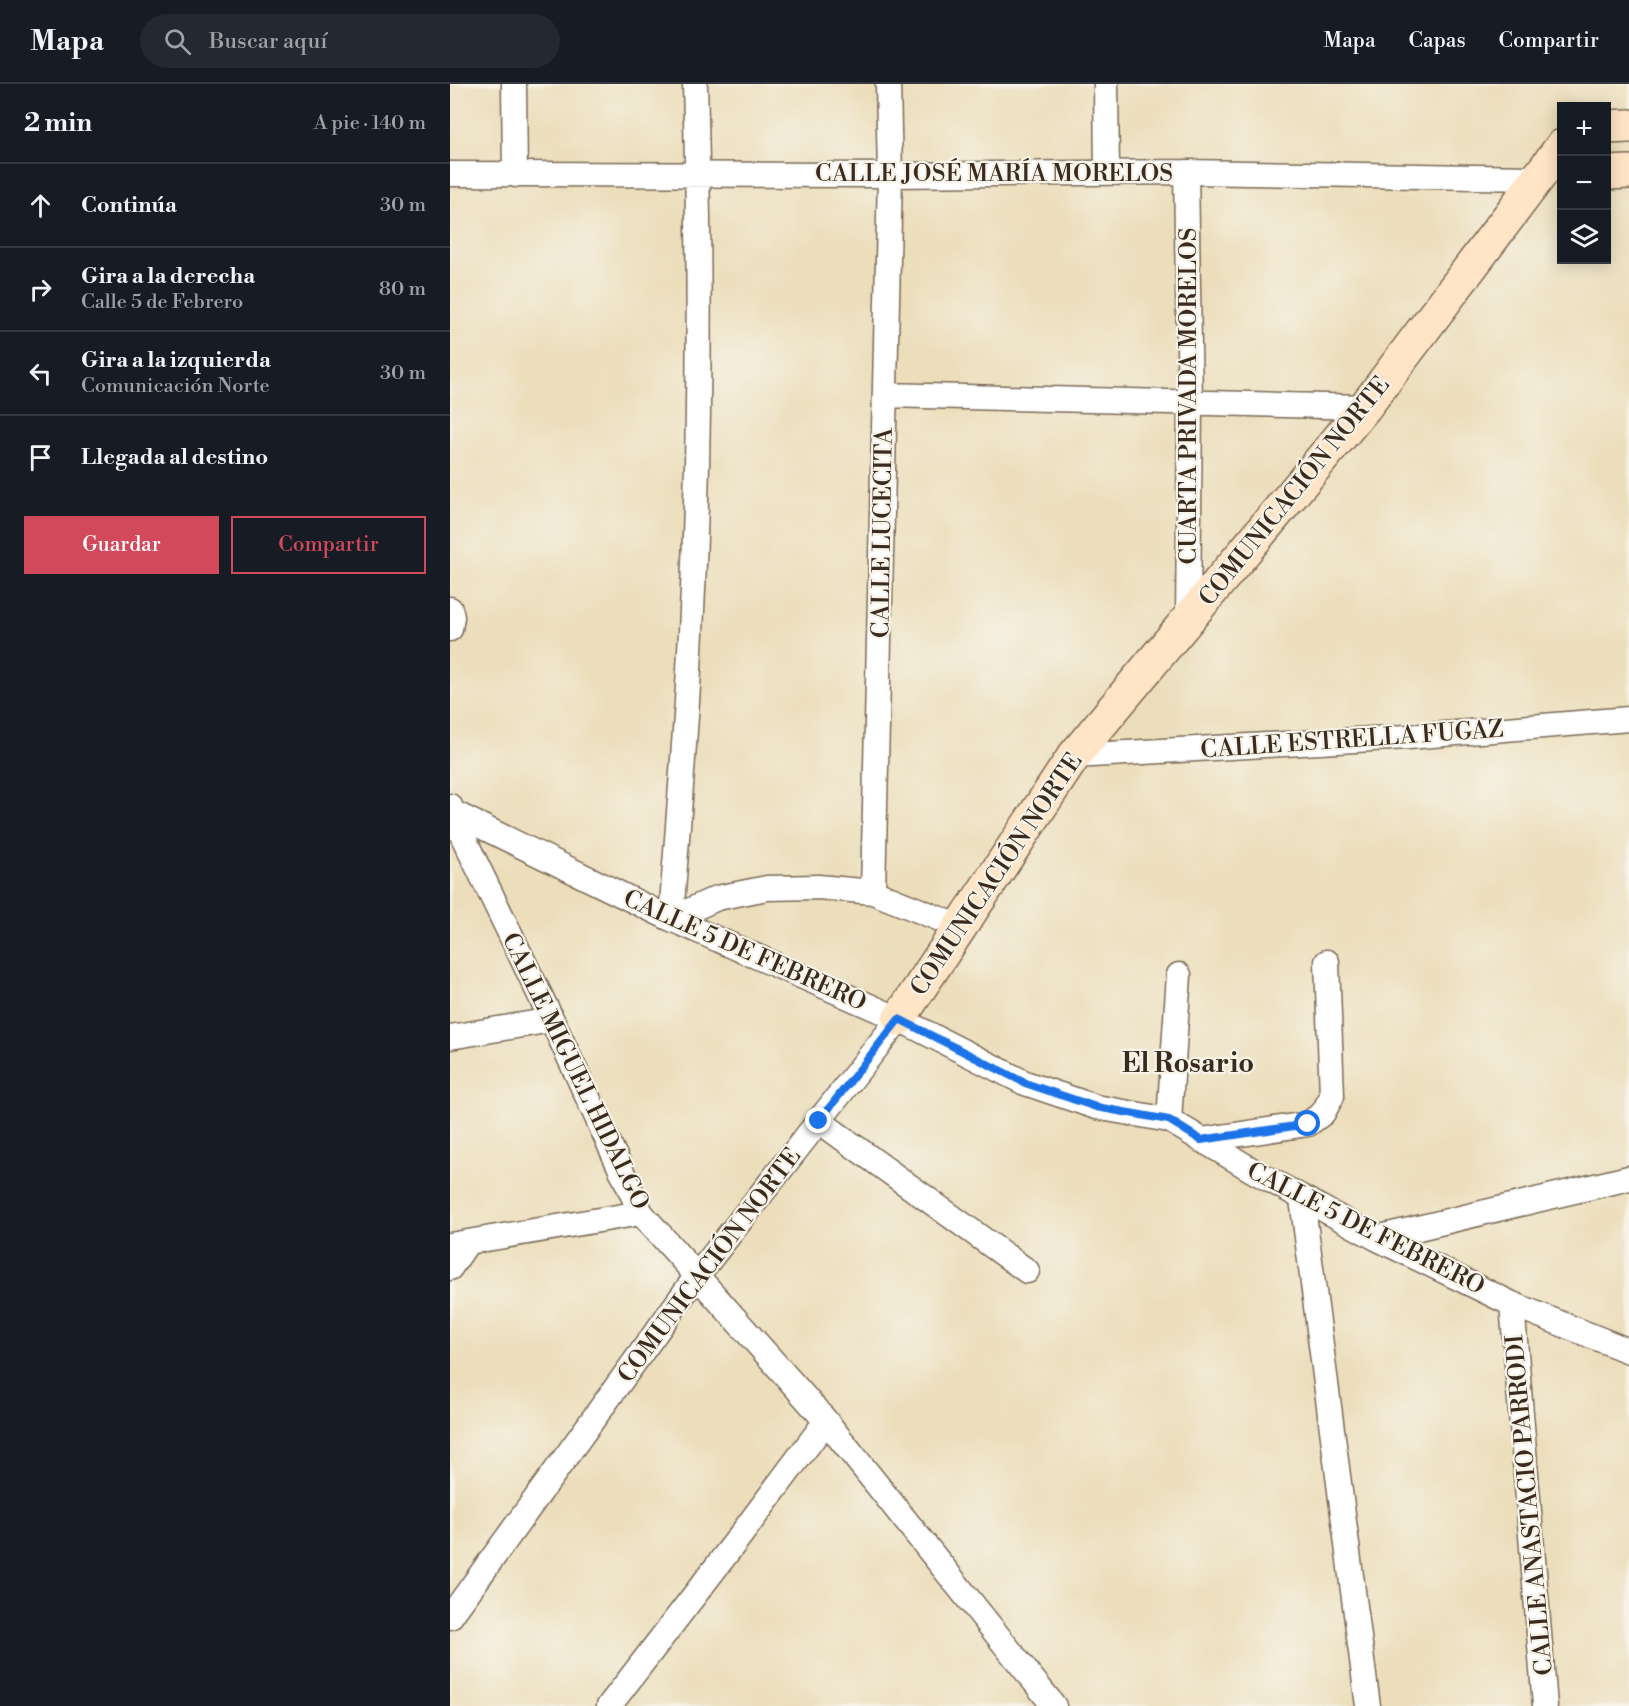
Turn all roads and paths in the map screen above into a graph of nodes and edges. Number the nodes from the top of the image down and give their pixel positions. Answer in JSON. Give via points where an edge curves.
{"nodes":[{"id":1,"x":514,"y":84,"type":"edge"},
{"id":2,"x":695,"y":84,"type":"edge"},
{"id":3,"x":888,"y":84,"type":"edge"},
{"id":4,"x":1106,"y":84,"type":"edge"},
{"id":5,"x":1629,"y":126,"type":"edge"},
{"id":6,"x":1611,"y":127,"type":"edge"},
{"id":7,"x":1558,"y":156,"type":"edge"},
{"id":8,"x":1107,"y":172,"type":"junction"},
{"id":9,"x":1186,"y":172,"type":"junction"},
{"id":10,"x":1629,"y":172,"type":"edge"},
{"id":11,"x":1611,"y":173,"type":"edge"},
{"id":12,"x":450,"y":174,"type":"edge"},
{"id":13,"x":515,"y":175,"type":"junction"},
{"id":14,"x":698,"y":175,"type":"junction"},
{"id":15,"x":890,"y":175,"type":"junction"},
{"id":16,"x":1549,"y":177,"type":"edge"},
{"id":17,"x":885,"y":395,"type":"junction"},
{"id":18,"x":1190,"y":403,"type":"junction"},
{"id":19,"x":1365,"y":407,"type":"junction"},
{"id":20,"x":450,"y":609,"type":"edge"},
{"id":21,"x":1188,"y":621,"type":"junction"},
{"id":22,"x":450,"y":629,"type":"edge"},
{"id":23,"x":1629,"y":719,"type":"edge"},
{"id":24,"x":1074,"y":756,"type":"junction"},
{"id":25,"x":450,"y":810,"type":"edge"},
{"id":26,"x":873,"y":892,"type":"junction"},
{"id":27,"x":671,"y":919,"type":"junction"},
{"id":28,"x":960,"y":927,"type":"junction"},
{"id":29,"x":1327,"y":962,"type":"dead end"},
{"id":30,"x":1179,"y":975,"type":"dead end"},
{"id":31,"x":899,"y":1019,"type":"junction"},
{"id":32,"x":552,"y":1020,"type":"junction"},
{"id":33,"x":450,"y":1037,"type":"edge"},
{"id":34,"x":1169,"y":1120,"type":"junction"},
{"id":35,"x":819,"y":1121,"type":"junction"},
{"id":36,"x":1201,"y":1140,"type":"junction"},
{"id":37,"x":1629,"y":1178,"type":"edge"},
{"id":38,"x":1302,"y":1199,"type":"junction"},
{"id":39,"x":641,"y":1213,"type":"junction"},
{"id":40,"x":1376,"y":1238,"type":"junction"},
{"id":41,"x":459,"y":1244,"type":"edge"},
{"id":42,"x":450,"y":1268,"type":"edge"},
{"id":43,"x":1028,"y":1271,"type":"dead end"},
{"id":44,"x":696,"y":1277,"type":"junction"},
{"id":45,"x":1512,"y":1304,"type":"junction"},
{"id":46,"x":1629,"y":1351,"type":"edge"},
{"id":47,"x":826,"y":1421,"type":"junction"},
{"id":48,"x":450,"y":1617,"type":"edge"},
{"id":49,"x":609,"y":1706,"type":"edge"},
{"id":50,"x":1054,"y":1706,"type":"edge"},
{"id":51,"x":1368,"y":1706,"type":"edge"},
{"id":52,"x":1545,"y":1706,"type":"edge"}],
"edges":[{"from":1,"to":13,"type":"street"},
{"from":2,"to":14,"type":"street"},
{"from":3,"to":15,"type":"street","name":"CALLE LUCECITA"},
{"from":4,"to":8,"type":"street"},
{"from":5,"to":6,"type":"street"},
{"from":7,"to":16,"type":"street","name":"COMUNICACIÓN NORTE"},
{"from":8,"to":9,"type":"street","name":"CALLE JOSÉ MARÍA MORELOS"},
{"from":8,"to":15,"type":"street","name":"CALLE JOSÉ MARÍA MORELOS"},
{"from":9,"to":16,"type":"street","name":"CALLE JOSÉ MARÍA MORELOS"},
{"from":9,"to":18,"type":"street","name":"CUARTA PRIVADA MORELOS"},
{"from":10,"to":11,"type":"street"},
{"from":12,"to":13,"type":"street","name":"CALLE JOSÉ MARÍA MORELOS"},
{"from":13,"to":14,"type":"street","name":"CALLE JOSÉ MARÍA MORELOS"},
{"from":14,"to":15,"type":"street","name":"CALLE JOSÉ MARÍA MORELOS"},
{"from":14,"to":27,"type":"street","via":[[698,423],[689,669]]},
{"from":15,"to":17,"type":"street","name":"CALLE LUCECITA"},
{"from":16,"to":19,"type":"street","name":"COMUNICACIÓN NORTE"},
{"from":17,"to":18,"type":"street"},
{"from":17,"to":26,"type":"street","name":"CALLE LUCECITA"},
{"from":18,"to":19,"type":"street"},
{"from":18,"to":21,"type":"street","name":"CUARTA PRIVADA MORELOS"},
{"from":19,"to":21,"type":"street","name":"COMUNICACIÓN NORTE"},
{"from":20,"to":22,"type":"street"},
{"from":21,"to":24,"type":"street","name":"COMUNICACIÓN NORTE"},
{"from":23,"to":24,"type":"street","name":"CALLE ESTRELLA FUGAZ","via":[[1408,737]]},
{"from":24,"to":28,"type":"street","name":"COMUNICACIÓN NORTE"},
{"from":25,"to":27,"type":"street","name":"CALLE 5 DE FEBRERO"},
{"from":25,"to":32,"type":"street","name":"CALLE MIGUEL HIDALGO"},
{"from":26,"to":27,"type":"street","via":[[767,888],[717,898]]},
{"from":26,"to":28,"type":"street"},
{"from":27,"to":31,"type":"street","name":"CALLE 5 DE FEBRERO"},
{"from":28,"to":31,"type":"street","name":"COMUNICACIÓN NORTE"},
{"from":29,"to":36,"type":"street","via":[[1332,1096],[1323,1113],[1308,1124]]},
{"from":30,"to":34,"type":"street"},
{"from":31,"to":34,"type":"street","name":"CALLE 5 DE FEBRERO","via":[[1025,1083],[1096,1107]]},
{"from":31,"to":35,"type":"street","name":"COMUNICACIÓN NORTE"},
{"from":32,"to":33,"type":"street"},
{"from":32,"to":39,"type":"street","name":"CALLE MIGUEL HIDALGO"},
{"from":34,"to":36,"type":"street","name":"CALLE 5 DE FEBRERO"},
{"from":35,"to":43,"type":"street"},
{"from":35,"to":44,"type":"street","name":"COMUNICACIÓN NORTE"},
{"from":36,"to":38,"type":"street","name":"CALLE 5 DE FEBRERO"},
{"from":37,"to":40,"type":"street"},
{"from":38,"to":40,"type":"street","name":"CALLE 5 DE FEBRERO"},
{"from":38,"to":51,"type":"street"},
{"from":39,"to":41,"type":"street"},
{"from":39,"to":44,"type":"street","name":"CALLE MIGUEL HIDALGO"},
{"from":40,"to":45,"type":"street","name":"CALLE 5 DE FEBRERO"},
{"from":41,"to":42,"type":"street"},
{"from":44,"to":47,"type":"street","name":"CALLE MIGUEL HIDALGO"},
{"from":44,"to":48,"type":"street","name":"COMUNICACIÓN NORTE"},
{"from":45,"to":46,"type":"street","name":"CALLE 5 DE FEBRERO"},
{"from":45,"to":52,"type":"street","name":"CALLE ANASTACIO PARRODI"},
{"from":47,"to":49,"type":"street"},
{"from":47,"to":50,"type":"street","name":"CALLE MIGUEL HIDALGO"}]}
